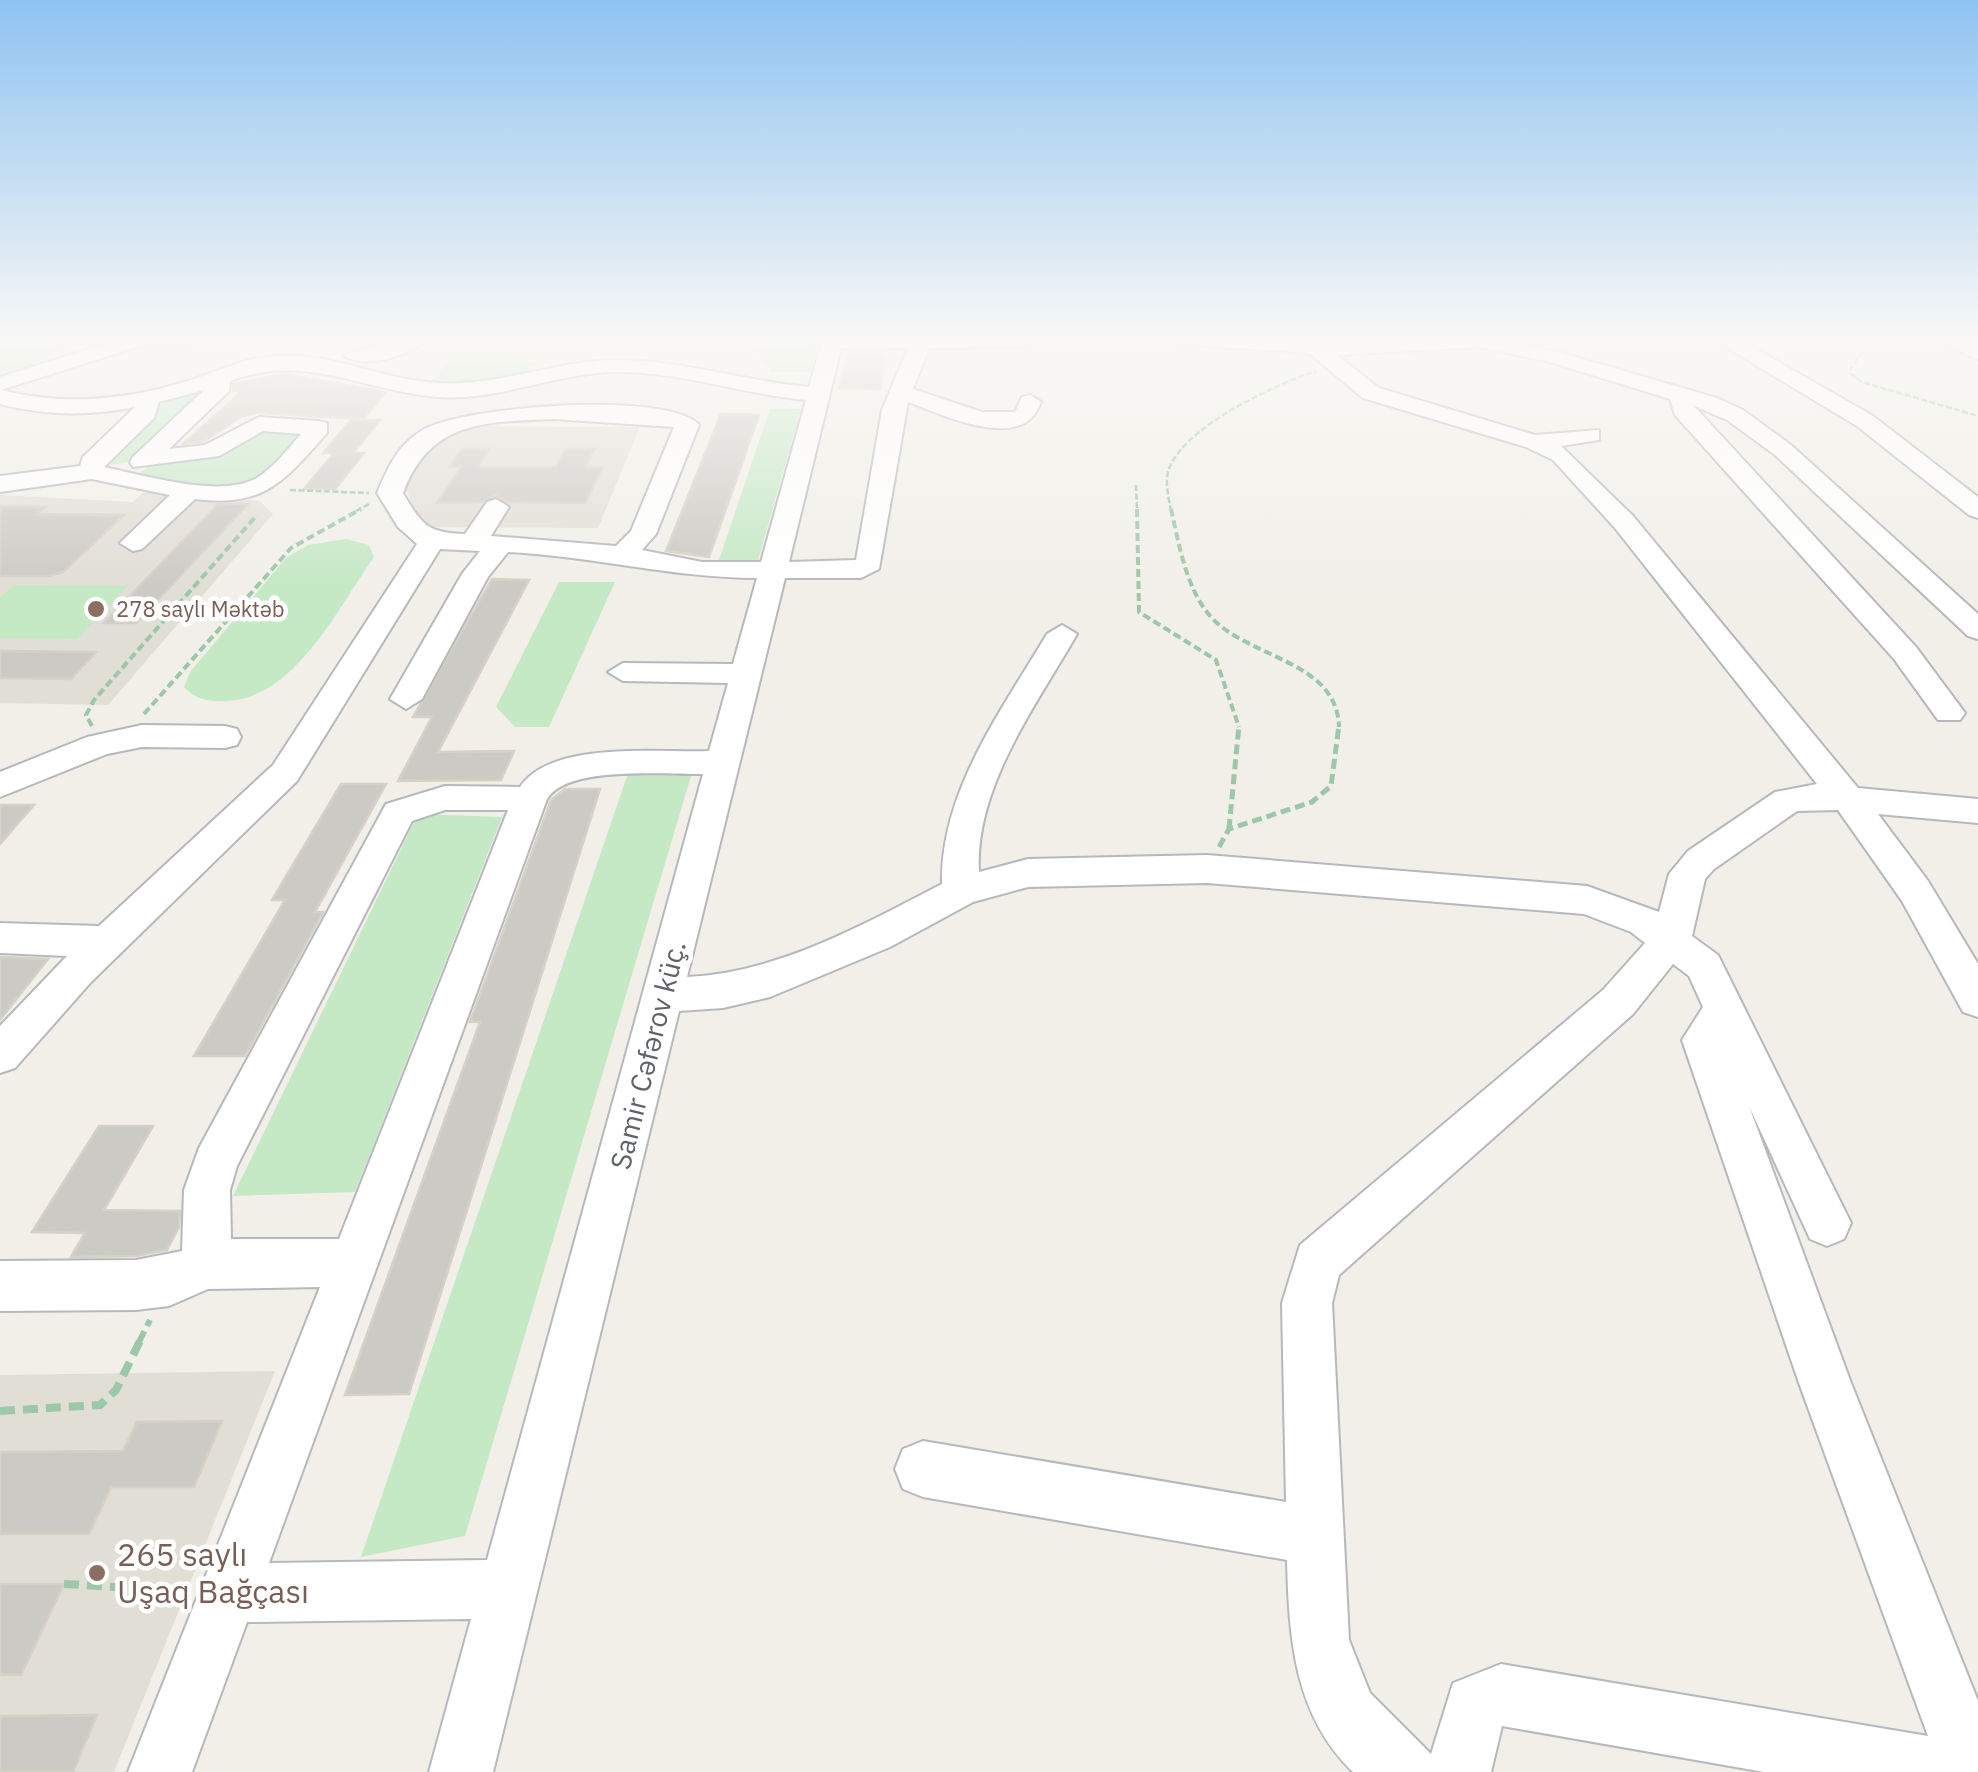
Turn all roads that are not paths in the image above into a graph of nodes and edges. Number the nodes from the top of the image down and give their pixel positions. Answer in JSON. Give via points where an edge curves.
{"nodes":[{"id":1,"x":137,"y":421,"type":"edge"},
{"id":2,"x":186,"y":421,"type":"edge"},
{"id":3,"x":473,"y":421,"type":"edge"},
{"id":4,"x":679,"y":421,"type":"edge"},
{"id":5,"x":814,"y":421,"type":"edge"},
{"id":6,"x":893,"y":421,"type":"edge"},
{"id":7,"x":971,"y":421,"type":"edge"},
{"id":8,"x":1463,"y":421,"type":"edge"},
{"id":9,"x":1693,"y":421,"type":"edge"},
{"id":10,"x":1742,"y":421,"type":"edge"},
{"id":11,"x":1864,"y":421,"type":"edge"},
{"id":12,"x":1591,"y":435,"type":"dead end"},
{"id":13,"x":984,"y":440,"type":"dead end"},
{"id":14,"x":1534,"y":442,"type":"junction"},
{"id":15,"x":148,"y":458,"type":"junction"},
{"id":16,"x":92,"y":472,"type":"junction"},
{"id":17,"x":118,"y":476,"type":"junction"},
{"id":18,"x":0,"y":484,"type":"edge"},
{"id":19,"x":190,"y":490,"type":"junction"},
{"id":20,"x":496,"y":507,"type":"dead end"},
{"id":21,"x":1978,"y":510,"type":"edge"},
{"id":22,"x":434,"y":541,"type":"junction"},
{"id":23,"x":133,"y":543,"type":"dead end"},
{"id":24,"x":485,"y":545,"type":"junction"},
{"id":25,"x":622,"y":556,"type":"junction"},
{"id":26,"x":773,"y":572,"type":"junction"},
{"id":27,"x":1978,"y":630,"type":"edge"},
{"id":28,"x":1062,"y":634,"type":"dead end"},
{"id":29,"x":623,"y":672,"type":"dead end"},
{"id":30,"x":744,"y":674,"type":"junction"},
{"id":31,"x":406,"y":700,"type":"dead end"},
{"id":32,"x":1948,"y":713,"type":"dead end"},
{"id":33,"x":226,"y":737,"type":"dead end"},
{"id":34,"x":722,"y":762,"type":"junction"},
{"id":35,"x":0,"y":786,"type":"edge"},
{"id":36,"x":530,"y":799,"type":"junction"},
{"id":37,"x":1848,"y":799,"type":"junction"},
{"id":38,"x":1978,"y":811,"type":"edge"},
{"id":39,"x":961,"y":891,"type":"junction"},
{"id":40,"x":0,"y":938,"type":"edge"},
{"id":41,"x":1672,"y":938,"type":"junction"},
{"id":42,"x":107,"y":942,"type":"junction"},
{"id":43,"x":664,"y":995,"type":"junction"},
{"id":44,"x":1978,"y":1000,"type":"edge"},
{"id":45,"x":1730,"y":1016,"type":"junction"},
{"id":46,"x":0,"y":1055,"type":"edge"},
{"id":47,"x":1827,"y":1223,"type":"dead end"},
{"id":48,"x":356,"y":1263,"type":"junction"},
{"id":49,"x":187,"y":1273,"type":"junction"},
{"id":50,"x":0,"y":1286,"type":"edge"},
{"id":51,"x":923,"y":1470,"type":"dead end"},
{"id":52,"x":1314,"y":1536,"type":"junction"},
{"id":53,"x":509,"y":1589,"type":"junction"},
{"id":54,"x":231,"y":1593,"type":"junction"},
{"id":55,"x":160,"y":1772,"type":"edge"},
{"id":56,"x":461,"y":1772,"type":"edge"},
{"id":57,"x":1406,"y":1772,"type":"edge"},
{"id":58,"x":1458,"y":1772,"type":"edge"}],
"edges":[{"from":1,"to":16,"type":"street","via":[[92,462]]},
{"from":2,"to":15,"type":"street"},
{"from":3,"to":22,"type":"street","via":[[417,442],[391,480],[390,493],[410,525]]},
{"from":4,"to":25,"type":"street","via":[[687,425],[643,534]]},
{"from":5,"to":26,"type":"street","name":"Samir Cəfərov küç."},
{"from":6,"to":26,"type":"street","via":[[869,562],[861,570]]},
{"from":7,"to":13,"type":"street"},
{"from":8,"to":14,"type":"street"},
{"from":9,"to":32,"type":"street","via":[[1905,652]]},
{"from":10,"to":27,"type":"street","via":[[1783,450]]},
{"from":11,"to":21,"type":"street"},
{"from":12,"to":14,"type":"street"},
{"from":14,"to":37,"type":"street","via":[[1557,451],[1624,522]]},
{"from":15,"to":17,"type":"street"},
{"from":15,"to":19,"type":"street","via":[[211,451],[259,424],[317,426],[257,488]]},
{"from":16,"to":17,"type":"street"},
{"from":16,"to":18,"type":"street"},
{"from":17,"to":19,"type":"street"},
{"from":19,"to":23,"type":"street"},
{"from":20,"to":24,"type":"street"},
{"from":22,"to":24,"type":"street"},
{"from":22,"to":42,"type":"street","via":[[285,773]]},
{"from":24,"to":25,"type":"street"},
{"from":24,"to":31,"type":"street","via":[[476,574]]},
{"from":25,"to":26,"type":"street","via":[[677,568]]},
{"from":26,"to":30,"type":"street","name":"Samir Cəfərov küç."},
{"from":28,"to":39,"type":"street","via":[[987,768],[956,864]]},
{"from":29,"to":30,"type":"street"},
{"from":30,"to":34,"type":"street","name":"Samir Cəfərov küç."},
{"from":33,"to":35,"type":"street","via":[[142,736]]},
{"from":34,"to":36,"type":"street","via":[[576,766],[542,780]]},
{"from":34,"to":43,"type":"street","name":"Samir Cəfərov küç."},
{"from":36,"to":48,"type":"street"},
{"from":36,"to":49,"type":"street","via":[[436,798],[398,813],[215,1163]]},
{"from":37,"to":38,"type":"street"},
{"from":37,"to":41,"type":"street","via":[[1787,800],[1700,860],[1688,874]]},
{"from":37,"to":44,"type":"street","via":[[1915,891]]},
{"from":39,"to":41,"type":"street","via":[[1028,873],[1207,869],[1588,900],[1618,908]]},
{"from":39,"to":43,"type":"street","via":[[876,936],[756,985]]},
{"from":40,"to":42,"type":"street"},
{"from":41,"to":45,"type":"street","via":[[1704,966]]},
{"from":41,"to":52,"type":"street","via":[[1618,1002],[1317,1262],[1306,1303]]},
{"from":42,"to":46,"type":"street"},
{"from":43,"to":53,"type":"street","name":"Samir Cəfərov küç."},
{"from":45,"to":47,"type":"street"},
{"from":45,"to":58,"type":"street","via":[[1714,1020],[1703,1040],[1967,1754],[1939,1770],[1501,1695],[1475,1705]]},
{"from":48,"to":49,"type":"street"},
{"from":48,"to":54,"type":"street"},
{"from":49,"to":50,"type":"street"},
{"from":51,"to":52,"type":"street"},
{"from":52,"to":57,"type":"street","via":[[1325,1673],[1346,1720]]},
{"from":53,"to":54,"type":"street"},
{"from":53,"to":56,"type":"street","name":"Samir Cəfərov küç."},
{"from":54,"to":55,"type":"street"}]}
